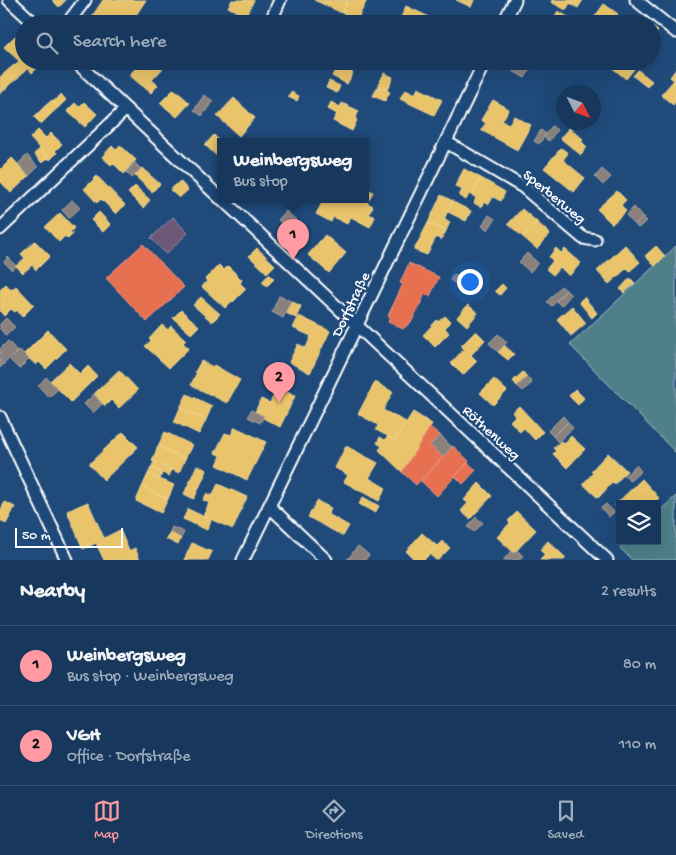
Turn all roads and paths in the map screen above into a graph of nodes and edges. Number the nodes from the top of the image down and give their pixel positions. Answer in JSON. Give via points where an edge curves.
{"nodes":[{"id":1,"x":9,"y":0,"type":"edge"},
{"id":2,"x":85,"y":0,"type":"edge"},
{"id":3,"x":280,"y":0,"type":"edge"},
{"id":4,"x":515,"y":0,"type":"edge"},
{"id":5,"x":636,"y":0,"type":"edge"},
{"id":6,"x":25,"y":15,"type":"edge"},
{"id":7,"x":74,"y":15,"type":"edge"},
{"id":8,"x":273,"y":15,"type":"edge"},
{"id":9,"x":508,"y":15,"type":"edge"},
{"id":10,"x":655,"y":15,"type":"edge"},
{"id":11,"x":661,"y":20,"type":"edge"},
{"id":12,"x":676,"y":32,"type":"edge"},
{"id":13,"x":85,"y":70,"type":"edge"},
{"id":14,"x":481,"y":70,"type":"edge"},
{"id":15,"x":126,"y":109,"type":"junction"},
{"id":16,"x":446,"y":142,"type":"junction"},
{"id":17,"x":217,"y":194,"type":"edge"},
{"id":18,"x":226,"y":203,"type":"edge"},
{"id":19,"x":0,"y":229,"type":"edge"},
{"id":20,"x":595,"y":240,"type":"dead end"},
{"id":21,"x":357,"y":325,"type":"junction"},
{"id":22,"x":0,"y":417,"type":"edge"},
{"id":23,"x":269,"y":506,"type":"junction"},
{"id":24,"x":67,"y":560,"type":"edge"},
{"id":25,"x":242,"y":560,"type":"edge"},
{"id":26,"x":326,"y":560,"type":"edge"},
{"id":27,"x":607,"y":560,"type":"edge"}],
"edges":[{"from":1,"to":6,"type":"street"},
{"from":2,"to":7,"type":"street"},
{"from":3,"to":8,"type":"street"},
{"from":4,"to":9,"type":"street"},
{"from":5,"to":10,"type":"street"},
{"from":11,"to":12,"type":"street"},
{"from":13,"to":15,"type":"street","name":"Röthenweg"},
{"from":14,"to":16,"type":"street","name":"Dorfstraße"},
{"from":15,"to":17,"type":"street","name":"Röthenweg"},
{"from":15,"to":19,"type":"street"},
{"from":16,"to":20,"type":"street","name":"Sperberweg","via":[[523,187],[584,238]]},
{"from":16,"to":21,"type":"street","name":"Dorfstraße"},
{"from":18,"to":21,"type":"street","name":"Röthenweg"},
{"from":21,"to":23,"type":"street","name":"Dorfstraße"},
{"from":21,"to":27,"type":"street","name":"Röthenweg"},
{"from":22,"to":24,"type":"street"},
{"from":23,"to":25,"type":"street","name":"Dorfstraße"},
{"from":23,"to":26,"type":"street"}]}
